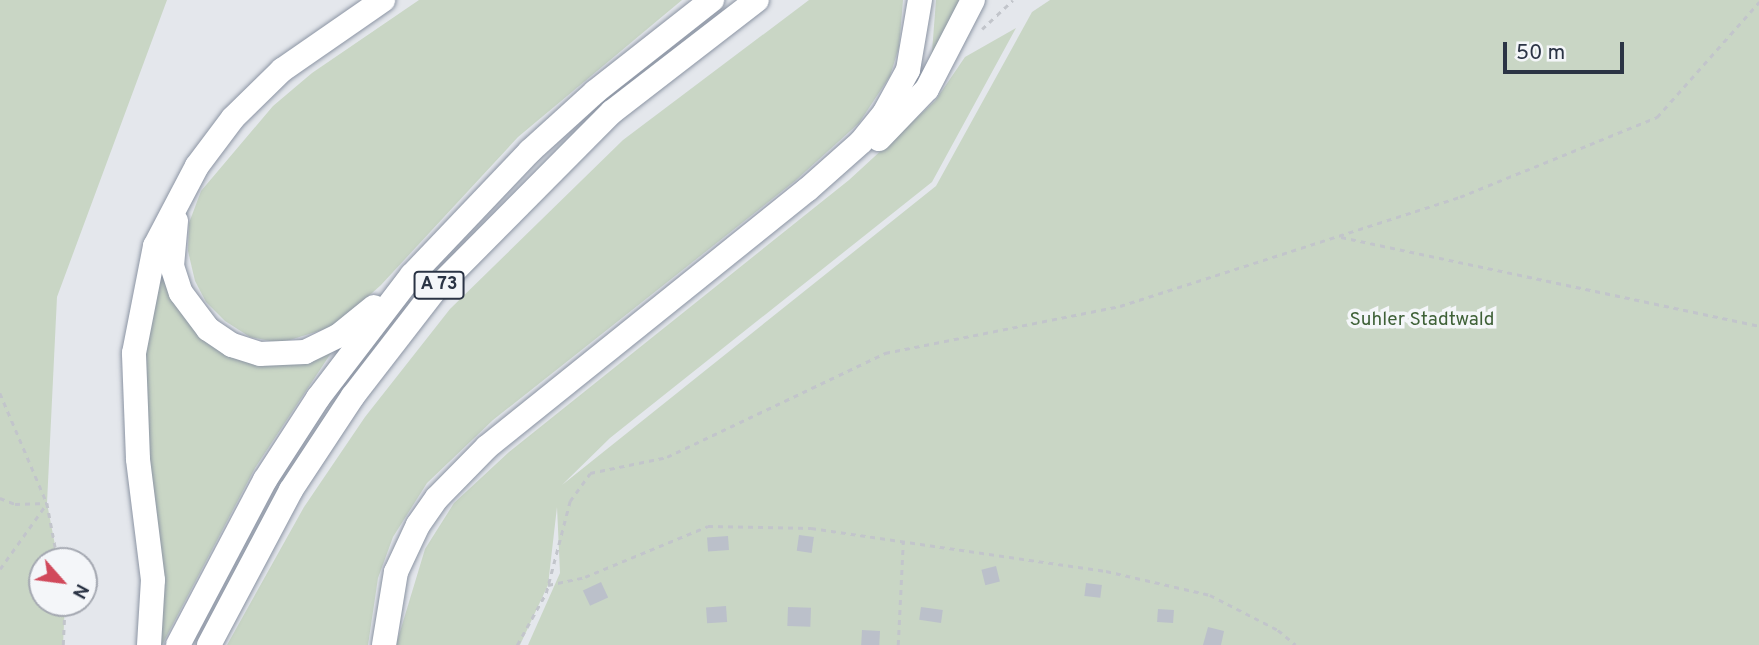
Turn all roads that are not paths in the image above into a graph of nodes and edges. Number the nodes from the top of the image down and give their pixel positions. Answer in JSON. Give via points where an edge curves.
{"nodes":[{"id":1,"x":383,"y":0,"type":"edge"},
{"id":2,"x":712,"y":0,"type":"edge"},
{"id":3,"x":757,"y":0,"type":"edge"},
{"id":4,"x":920,"y":0,"type":"edge"},
{"id":5,"x":973,"y":0,"type":"edge"},
{"id":6,"x":185,"y":186,"type":"junction"},
{"id":7,"x":807,"y":190,"type":"junction"},
{"id":8,"x":412,"y":275,"type":"junction"},
{"id":9,"x":149,"y":645,"type":"edge"},
{"id":10,"x":178,"y":645,"type":"edge"},
{"id":11,"x":209,"y":645,"type":"edge"},
{"id":12,"x":384,"y":645,"type":"edge"}],
"edges":[{"from":1,"to":6,"type":"highway","via":[[259,91],[214,142]]},
{"from":2,"to":8,"type":"highway","number":"A 73","via":[[595,92],[530,151]]},
{"from":3,"to":11,"type":"highway","number":"A 73","via":[[612,111],[435,290],[353,396],[291,490]]},
{"from":4,"to":7,"type":"highway","via":[[912,56],[894,99],[861,142]]},
{"from":5,"to":7,"type":"highway","via":[[939,71],[903,117]]},
{"from":6,"to":8,"type":"highway","via":[[173,236],[174,278],[188,306],[208,329],[246,351],[290,354],[323,345]]},
{"from":6,"to":9,"type":"highway","via":[[155,246],[134,353],[138,459],[153,580]]},
{"from":7,"to":12,"type":"highway","via":[[515,424],[447,486],[402,556],[388,601]]},
{"from":8,"to":10,"type":"highway","number":"A 73","via":[[318,398],[265,480]]}]}
